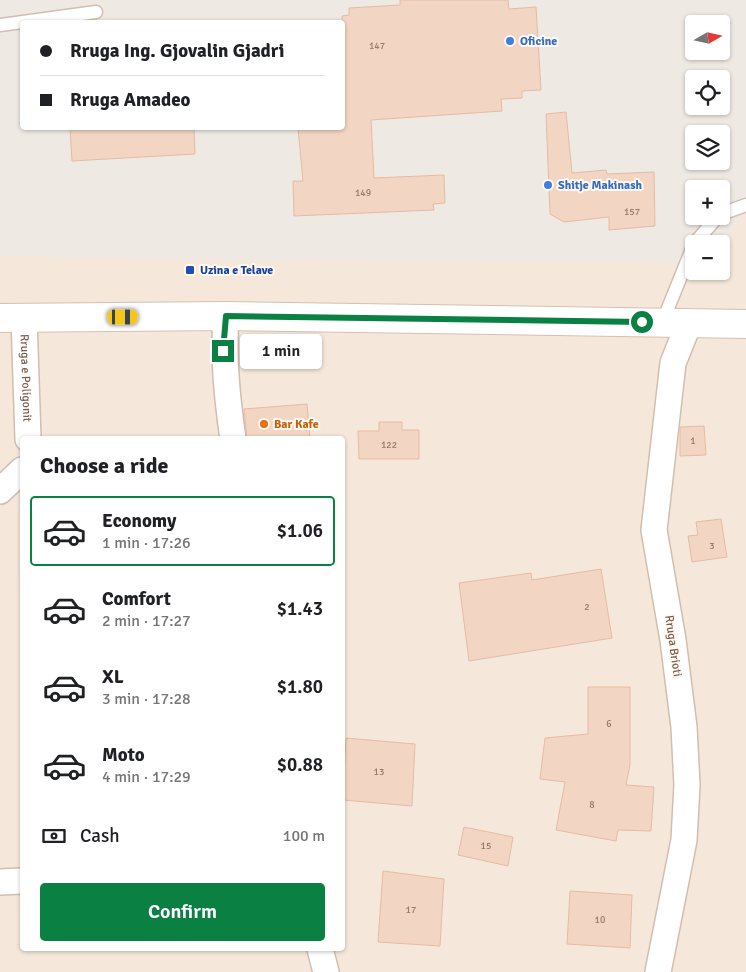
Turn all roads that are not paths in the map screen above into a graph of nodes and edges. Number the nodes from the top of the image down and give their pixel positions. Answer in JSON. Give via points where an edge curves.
{"nodes":[{"id":1,"x":96,"y":12,"type":"dead end"},
{"id":2,"x":37,"y":20,"type":"edge"},
{"id":3,"x":20,"y":22,"type":"edge"},
{"id":4,"x":0,"y":25,"type":"edge"},
{"id":5,"x":746,"y":206,"type":"edge"},
{"id":6,"x":730,"y":211,"type":"edge"},
{"id":7,"x":710,"y":225,"type":"edge"},
{"id":8,"x":702,"y":235,"type":"edge"},
{"id":9,"x":685,"y":266,"type":"edge"},
{"id":10,"x":226,"y":316,"type":"junction"},
{"id":11,"x":12,"y":318,"type":"edge"},
{"id":12,"x":662,"y":323,"type":"junction"},
{"id":13,"x":689,"y":323,"type":"junction"},
{"id":14,"x":746,"y":324,"type":"edge"},
{"id":15,"x":28,"y":436,"type":"edge"},
{"id":16,"x":233,"y":436,"type":"edge"},
{"id":17,"x":20,"y":472,"type":"edge"},
{"id":18,"x":0,"y":491,"type":"edge"},
{"id":19,"x":20,"y":881,"type":"edge"},
{"id":20,"x":0,"y":882,"type":"edge"},
{"id":21,"x":321,"y":951,"type":"edge"},
{"id":22,"x":326,"y":972,"type":"edge"},
{"id":23,"x":658,"y":972,"type":"edge"}],
"edges":[{"from":1,"to":2,"type":"lane"},
{"from":3,"to":4,"type":"lane"},
{"from":5,"to":6,"type":"lane"},
{"from":7,"to":8,"type":"lane"},
{"from":9,"to":12,"type":"lane"},
{"from":10,"to":11,"type":"main road"},
{"from":10,"to":12,"type":"main road"},
{"from":10,"to":16,"type":"street","via":[[223,351]]},
{"from":11,"to":15,"type":"street","name":"Rruga e Poligonit"},
{"from":12,"to":13,"type":"main road"},
{"from":13,"to":14,"type":"main road"},
{"from":13,"to":23,"type":"street","name":"Rruga Brioti","via":[[673,363],[654,530],[681,698],[687,785],[684,840]]},
{"from":17,"to":18,"type":"street"},
{"from":19,"to":20,"type":"street"},
{"from":21,"to":22,"type":"street"}]}
